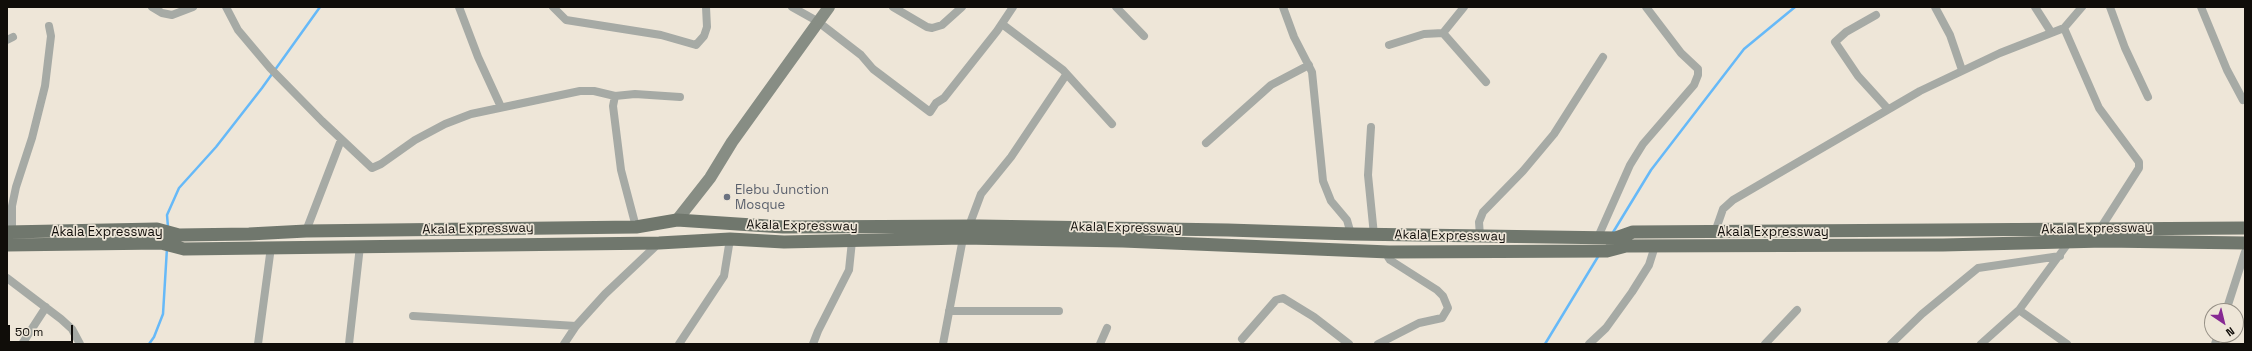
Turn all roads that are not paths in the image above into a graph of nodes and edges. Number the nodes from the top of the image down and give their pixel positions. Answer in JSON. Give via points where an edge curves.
{"nodes":[{"id":1,"x":152,"y":7,"type":"edge"},
{"id":2,"x":194,"y":7,"type":"edge"},
{"id":3,"x":226,"y":7,"type":"edge"},
{"id":4,"x":459,"y":7,"type":"edge"},
{"id":5,"x":553,"y":7,"type":"edge"},
{"id":6,"x":706,"y":7,"type":"edge"},
{"id":7,"x":792,"y":7,"type":"edge"},
{"id":8,"x":829,"y":7,"type":"edge"},
{"id":9,"x":893,"y":7,"type":"edge"},
{"id":10,"x":962,"y":7,"type":"edge"},
{"id":11,"x":1013,"y":7,"type":"edge"},
{"id":12,"x":1116,"y":7,"type":"edge"},
{"id":13,"x":1283,"y":7,"type":"edge"},
{"id":14,"x":1464,"y":7,"type":"edge"},
{"id":15,"x":1935,"y":7,"type":"edge"},
{"id":16,"x":2035,"y":7,"type":"edge"},
{"id":17,"x":2082,"y":7,"type":"edge"},
{"id":18,"x":2110,"y":7,"type":"edge"},
{"id":19,"x":2201,"y":7,"type":"edge"},
{"id":20,"x":1647,"y":8,"type":"edge"},
{"id":21,"x":1876,"y":15,"type":"dead end"},
{"id":22,"x":817,"y":21,"type":"junction"},
{"id":23,"x":1002,"y":24,"type":"junction"},
{"id":24,"x":49,"y":26,"type":"dead end"},
{"id":25,"x":2064,"y":28,"type":"junction"},
{"id":26,"x":2051,"y":32,"type":"junction"},
{"id":27,"x":1443,"y":33,"type":"junction"},
{"id":28,"x":1144,"y":36,"type":"dead end"},
{"id":29,"x":1389,"y":45,"type":"dead end"},
{"id":30,"x":1604,"y":57,"type":"dead end"},
{"id":31,"x":1309,"y":65,"type":"junction"},
{"id":32,"x":1962,"y":70,"type":"junction"},
{"id":33,"x":1066,"y":75,"type":"junction"},
{"id":34,"x":1486,"y":82,"type":"dead end"},
{"id":35,"x":615,"y":96,"type":"junction"},
{"id":36,"x":2148,"y":96,"type":"dead end"},
{"id":37,"x":680,"y":97,"type":"dead end"},
{"id":38,"x":2243,"y":100,"type":"dead end"},
{"id":39,"x":501,"y":107,"type":"junction"},
{"id":40,"x":1888,"y":109,"type":"junction"},
{"id":41,"x":1112,"y":124,"type":"dead end"},
{"id":42,"x":1371,"y":127,"type":"dead end"},
{"id":43,"x":342,"y":140,"type":"junction"},
{"id":44,"x":1206,"y":143,"type":"dead end"},
{"id":45,"x":677,"y":220,"type":"junction"},
{"id":46,"x":969,"y":226,"type":"junction"},
{"id":47,"x":636,"y":227,"type":"junction"},
{"id":48,"x":783,"y":227,"type":"junction"},
{"id":49,"x":2245,"y":228,"type":"edge"},
{"id":50,"x":2100,"y":229,"type":"junction"},
{"id":51,"x":1962,"y":230,"type":"junction"},
{"id":52,"x":306,"y":231,"type":"junction"},
{"id":53,"x":10,"y":232,"type":"edge"},
{"id":54,"x":1299,"y":232,"type":"junction"},
{"id":55,"x":1715,"y":232,"type":"junction"},
{"id":56,"x":1778,"y":232,"type":"junction"},
{"id":57,"x":1351,"y":234,"type":"junction"},
{"id":58,"x":1374,"y":235,"type":"junction"},
{"id":59,"x":1480,"y":236,"type":"junction"},
{"id":60,"x":1598,"y":237,"type":"junction"},
{"id":61,"x":963,"y":238,"type":"junction"},
{"id":62,"x":730,"y":239,"type":"junction"},
{"id":63,"x":852,"y":241,"type":"junction"},
{"id":64,"x":784,"y":242,"type":"junction"},
{"id":65,"x":2069,"y":242,"type":"junction"},
{"id":66,"x":659,"y":243,"type":"junction"},
{"id":67,"x":2245,"y":243,"type":"edge"},
{"id":68,"x":7,"y":245,"type":"edge"},
{"id":69,"x":1960,"y":245,"type":"junction"},
{"id":70,"x":360,"y":246,"type":"junction"},
{"id":71,"x":1654,"y":246,"type":"junction"},
{"id":72,"x":1778,"y":246,"type":"junction"},
{"id":73,"x":271,"y":247,"type":"junction"},
{"id":74,"x":1297,"y":248,"type":"junction"},
{"id":75,"x":1389,"y":252,"type":"junction"},
{"id":76,"x":2245,"y":252,"type":"edge"},
{"id":77,"x":2060,"y":256,"type":"junction"},
{"id":78,"x":7,"y":278,"type":"edge"},
{"id":79,"x":2229,"y":303,"type":"edge"},
{"id":80,"x":46,"y":307,"type":"junction"},
{"id":81,"x":1797,"y":310,"type":"dead end"},
{"id":82,"x":2019,"y":310,"type":"junction"},
{"id":83,"x":949,"y":311,"type":"junction"},
{"id":84,"x":1059,"y":311,"type":"dead end"},
{"id":85,"x":412,"y":316,"type":"dead end"},
{"id":86,"x":576,"y":326,"type":"junction"},
{"id":87,"x":1107,"y":328,"type":"dead end"},
{"id":88,"x":1242,"y":339,"type":"dead end"},
{"id":89,"x":1384,"y":343,"type":"edge"},
{"id":90,"x":22,"y":344,"type":"edge"},
{"id":91,"x":80,"y":344,"type":"edge"},
{"id":92,"x":258,"y":344,"type":"edge"},
{"id":93,"x":349,"y":344,"type":"edge"},
{"id":94,"x":564,"y":344,"type":"edge"},
{"id":95,"x":679,"y":344,"type":"edge"},
{"id":96,"x":813,"y":344,"type":"edge"},
{"id":97,"x":943,"y":344,"type":"edge"},
{"id":98,"x":1100,"y":344,"type":"edge"},
{"id":99,"x":1349,"y":344,"type":"edge"},
{"id":100,"x":1589,"y":344,"type":"edge"},
{"id":101,"x":1765,"y":344,"type":"edge"},
{"id":102,"x":1891,"y":344,"type":"edge"},
{"id":103,"x":1981,"y":344,"type":"edge"},
{"id":104,"x":2067,"y":344,"type":"edge"}],
"edges":[{"from":1,"to":2,"type":"street","via":[[172,15]]},
{"from":3,"to":43,"type":"street","via":[[238,30],[270,68]]},
{"from":4,"to":39,"type":"street"},
{"from":5,"to":6,"type":"street","via":[[566,20],[661,35],[696,45],[704,36],[707,27]]},
{"from":7,"to":22,"type":"street"},
{"from":8,"to":22,"type":"street"},
{"from":9,"to":10,"type":"street","via":[[932,28],[942,25]]},
{"from":11,"to":23,"type":"street"},
{"from":12,"to":28,"type":"street"},
{"from":13,"to":31,"type":"street"},
{"from":14,"to":27,"type":"street"},
{"from":15,"to":32,"type":"street","via":[[1950,35]]},
{"from":16,"to":26,"type":"street"},
{"from":17,"to":25,"type":"street"},
{"from":18,"to":36,"type":"street","via":[[2125,48]]},
{"from":19,"to":38,"type":"street","via":[[2227,70]]},
{"from":20,"to":60,"type":"street","via":[[1681,53],[1698,69],[1698,75],[1694,85],[1643,144],[1630,165]]},
{"from":21,"to":40,"type":"street","via":[[1846,32],[1836,42],[1858,76]]},
{"from":22,"to":23,"type":"street","via":[[861,56],[873,69],[930,112]]},
{"from":22,"to":45,"type":"street","via":[[732,142],[710,178]]},
{"from":23,"to":33,"type":"street","via":[[1063,70]]},
{"from":24,"to":53,"type":"street","via":[[51,36],[45,86],[16,187]]},
{"from":25,"to":26,"type":"street"},
{"from":25,"to":50,"type":"street","via":[[2099,108],[2139,162],[2139,168]]},
{"from":26,"to":32,"type":"street"},
{"from":27,"to":29,"type":"street","via":[[1424,34]]},
{"from":27,"to":34,"type":"street"},
{"from":30,"to":59,"type":"street","via":[[1554,134],[1483,212],[1479,222]]},
{"from":31,"to":44,"type":"street","via":[[1271,85]]},
{"from":31,"to":57,"type":"street","via":[[1312,72],[1323,181],[1330,201],[1346,218]]},
{"from":32,"to":40,"type":"street"},
{"from":33,"to":41,"type":"street"},
{"from":33,"to":46,"type":"street","via":[[1011,157],[981,194]]},
{"from":35,"to":37,"type":"street","via":[[635,94]]},
{"from":35,"to":39,"type":"street","via":[[580,91]]},
{"from":35,"to":47,"type":"street","via":[[613,106],[620,170]]},
{"from":39,"to":43,"type":"street","via":[[471,114],[445,124],[415,140],[376,168],[369,166]]},
{"from":40,"to":55,"type":"street","via":[[1732,200],[1723,209]]},
{"from":42,"to":58,"type":"street","via":[[1368,175]]},
{"from":43,"to":52,"type":"street"},
{"from":45,"to":47,"type":"main road","name":"Akala Expressway"},
{"from":45,"to":48,"type":"main road","name":"Akala Expressway"},
{"from":46,"to":48,"type":"main road","name":"Akala Expressway"},
{"from":46,"to":54,"type":"main road","name":"Akala Expressway"},
{"from":47,"to":52,"type":"main road","name":"Akala Expressway"},
{"from":48,"to":64,"type":"main road"},
{"from":49,"to":50,"type":"main road","name":"Akala Expressway"},
{"from":50,"to":51,"type":"main road","name":"Akala Expressway"},
{"from":51,"to":56,"type":"main road","name":"Akala Expressway"},
{"from":51,"to":69,"type":"main road"},
{"from":52,"to":53,"type":"main road","name":"Akala Expressway","via":[[179,235],[157,229]]},
{"from":54,"to":57,"type":"main road","name":"Akala Expressway"},
{"from":54,"to":74,"type":"main road"},
{"from":55,"to":56,"type":"main road","name":"Akala Expressway"},
{"from":55,"to":60,"type":"main road","name":"Akala Expressway","via":[[1633,232],[1616,238]]},
{"from":56,"to":72,"type":"main road"},
{"from":57,"to":58,"type":"main road","name":"Akala Expressway"},
{"from":58,"to":59,"type":"main road","name":"Akala Expressway"},
{"from":59,"to":60,"type":"main road","name":"Akala Expressway"},
{"from":61,"to":63,"type":"main road","name":"Akala Expressway"},
{"from":61,"to":74,"type":"main road","name":"Akala Expressway"},
{"from":61,"to":83,"type":"street"},
{"from":62,"to":64,"type":"main road","name":"Akala Expressway"},
{"from":62,"to":66,"type":"main road","name":"Akala Expressway"},
{"from":62,"to":95,"type":"street","via":[[724,276]]},
{"from":63,"to":64,"type":"main road","name":"Akala Expressway"},
{"from":63,"to":96,"type":"street","via":[[849,270]]},
{"from":65,"to":67,"type":"main road","name":"Akala Expressway"},
{"from":65,"to":69,"type":"main road","name":"Akala Expressway"},
{"from":65,"to":77,"type":"street"},
{"from":66,"to":70,"type":"main road","name":"Akala Expressway"},
{"from":66,"to":86,"type":"street","via":[[605,294]]},
{"from":68,"to":73,"type":"main road","name":"Akala Expressway","via":[[161,243],[184,249]]},
{"from":69,"to":72,"type":"main road","name":"Akala Expressway"},
{"from":70,"to":73,"type":"main road","name":"Akala Expressway"},
{"from":70,"to":93,"type":"street"},
{"from":71,"to":72,"type":"main road","name":"Akala Expressway"},
{"from":71,"to":75,"type":"main road","name":"Akala Expressway","via":[[1626,246],[1607,252]]},
{"from":71,"to":100,"type":"street","via":[[1649,265],[1632,292],[1606,328]]},
{"from":73,"to":92,"type":"street"},
{"from":74,"to":75,"type":"main road","name":"Akala Expressway"},
{"from":75,"to":89,"type":"street","via":[[1390,260],[1437,290],[1448,308],[1442,318],[1418,323]]},
{"from":76,"to":79,"type":"street"},
{"from":77,"to":82,"type":"street"},
{"from":77,"to":102,"type":"street","via":[[1978,268],[1922,314]]},
{"from":78,"to":80,"type":"street"},
{"from":80,"to":90,"type":"street"},
{"from":80,"to":91,"type":"street","via":[[72,329]]},
{"from":81,"to":101,"type":"street"},
{"from":82,"to":103,"type":"street"},
{"from":82,"to":104,"type":"street"},
{"from":83,"to":84,"type":"street"},
{"from":83,"to":97,"type":"street"},
{"from":85,"to":86,"type":"street"},
{"from":86,"to":94,"type":"street"},
{"from":87,"to":98,"type":"street"},
{"from":88,"to":99,"type":"street","via":[[1276,300],[1283,298],[1314,317]]}]}
